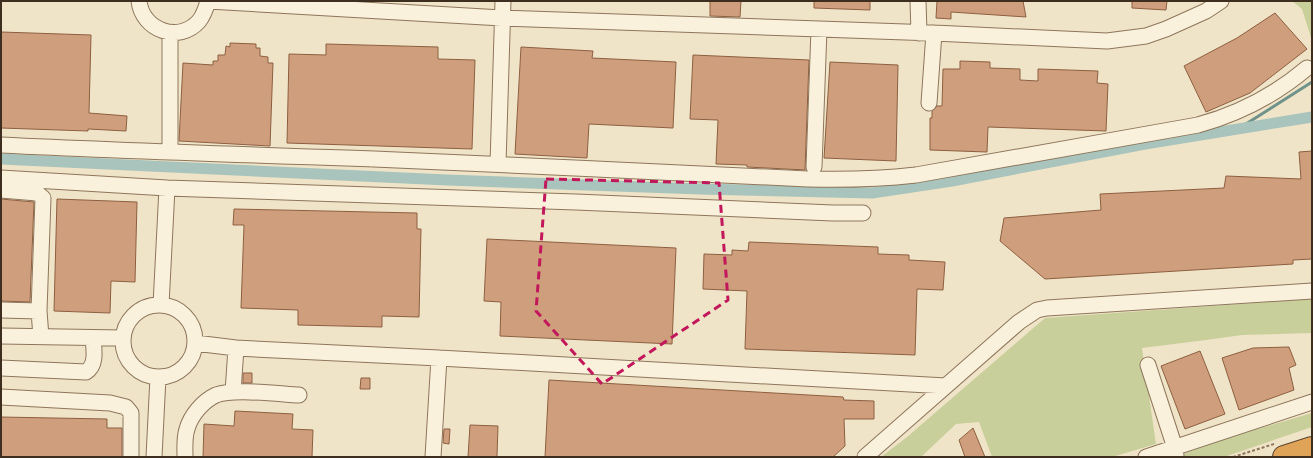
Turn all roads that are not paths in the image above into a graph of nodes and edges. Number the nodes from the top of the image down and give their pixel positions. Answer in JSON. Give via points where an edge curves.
{"nodes":[{"id":1,"x":139,"y":1,"type":"edge"},
{"id":2,"x":208,"y":1,"type":"edge"},
{"id":3,"x":503,"y":1,"type":"edge"},
{"id":4,"x":918,"y":1,"type":"edge"},
{"id":5,"x":1221,"y":1,"type":"edge"},
{"id":6,"x":502,"y":18,"type":"junction"},
{"id":7,"x":820,"y":29,"type":"junction"},
{"id":8,"x":170,"y":33,"type":"junction"},
{"id":9,"x":927,"y":33,"type":"junction"},
{"id":10,"x":1307,"y":68,"type":"dead end"},
{"id":11,"x":929,"y":103,"type":"dead end"},
{"id":12,"x":1,"y":145,"type":"edge"},
{"id":13,"x":170,"y":151,"type":"junction"},
{"id":14,"x":498,"y":164,"type":"junction"},
{"id":15,"x":814,"y":167,"type":"dead end"},
{"id":16,"x":1,"y":178,"type":"edge"},
{"id":17,"x":167,"y":188,"type":"junction"},
{"id":18,"x":1,"y":190,"type":"edge"},
{"id":19,"x":863,"y":213,"type":"dead end"},
{"id":20,"x":1312,"y":291,"type":"edge"},
{"id":21,"x":161,"y":305,"type":"junction"},
{"id":22,"x":1,"y":310,"type":"edge"},
{"id":23,"x":39,"y":311,"type":"junction"},
{"id":24,"x":1,"y":336,"type":"edge"},
{"id":25,"x":41,"y":338,"type":"junction"},
{"id":26,"x":93,"y":338,"type":"junction"},
{"id":27,"x":123,"y":338,"type":"junction"},
{"id":28,"x":195,"y":344,"type":"junction"},
{"id":29,"x":236,"y":348,"type":"junction"},
{"id":30,"x":439,"y":358,"type":"junction"},
{"id":31,"x":1148,"y":365,"type":"dead end"},
{"id":32,"x":1,"y":368,"type":"edge"},
{"id":33,"x":158,"y":377,"type":"junction"},
{"id":34,"x":946,"y":386,"type":"junction"},
{"id":35,"x":233,"y":392,"type":"junction"},
{"id":36,"x":299,"y":395,"type":"dead end"},
{"id":37,"x":1,"y":397,"type":"edge"},
{"id":38,"x":1312,"y":402,"type":"edge"},
{"id":39,"x":1312,"y":448,"type":"edge"},
{"id":40,"x":1176,"y":452,"type":"edge"},
{"id":41,"x":131,"y":457,"type":"edge"},
{"id":42,"x":154,"y":457,"type":"edge"},
{"id":43,"x":185,"y":457,"type":"edge"},
{"id":44,"x":433,"y":457,"type":"edge"},
{"id":45,"x":865,"y":457,"type":"edge"},
{"id":46,"x":1146,"y":457,"type":"edge"},
{"id":47,"x":1284,"y":457,"type":"edge"}],
"edges":[{"from":1,"to":8,"type":"street","via":[[144,17],[151,25]]},
{"from":2,"to":6,"type":"street"},
{"from":2,"to":8,"type":"street","via":[[200,21],[192,28]]},
{"from":3,"to":6,"type":"street"},
{"from":4,"to":9,"type":"street"},
{"from":5,"to":9,"type":"street","via":[[1206,11],[1166,29],[1146,36],[1113,41]]},
{"from":6,"to":7,"type":"street"},
{"from":6,"to":14,"type":"street"},
{"from":7,"to":9,"type":"street"},
{"from":7,"to":15,"type":"street"},
{"from":8,"to":13,"type":"street"},
{"from":9,"to":11,"type":"street"},
{"from":10,"to":14,"type":"street","via":[[1258,101],[1229,115],[1203,123],[916,175],[839,180]]},
{"from":12,"to":13,"type":"street"},
{"from":13,"to":14,"type":"street"},
{"from":16,"to":17,"type":"street"},
{"from":17,"to":19,"type":"street"},
{"from":17,"to":21,"type":"street"},
{"from":18,"to":23,"type":"street","via":[[37,193],[43,198]]},
{"from":20,"to":34,"type":"street","via":[[1037,310],[1019,322]]},
{"from":21,"to":27,"type":"street","via":[[150,306],[135,314],[125,328]]},
{"from":21,"to":28,"type":"street","via":[[182,313],[190,322]]},
{"from":22,"to":23,"type":"street"},
{"from":23,"to":25,"type":"street"},
{"from":24,"to":25,"type":"street"},
{"from":25,"to":26,"type":"street"},
{"from":26,"to":27,"type":"street"},
{"from":26,"to":32,"type":"street","via":[[94,363],[86,372]]},
{"from":27,"to":33,"type":"street","via":[[125,355],[135,368]]},
{"from":28,"to":29,"type":"street"},
{"from":28,"to":33,"type":"street","via":[[189,361],[183,368],[176,373]]},
{"from":29,"to":30,"type":"street"},
{"from":29,"to":35,"type":"street"},
{"from":30,"to":34,"type":"street"},
{"from":30,"to":44,"type":"street"},
{"from":31,"to":40,"type":"street"},
{"from":33,"to":42,"type":"street"},
{"from":34,"to":45,"type":"street"},
{"from":35,"to":36,"type":"street"},
{"from":35,"to":43,"type":"street","via":[[217,395],[195,413],[186,431]]},
{"from":37,"to":41,"type":"street","via":[[110,403],[126,407],[131,413]]},
{"from":38,"to":40,"type":"street"},
{"from":39,"to":47,"type":"highway"},
{"from":40,"to":46,"type":"street"}]}
